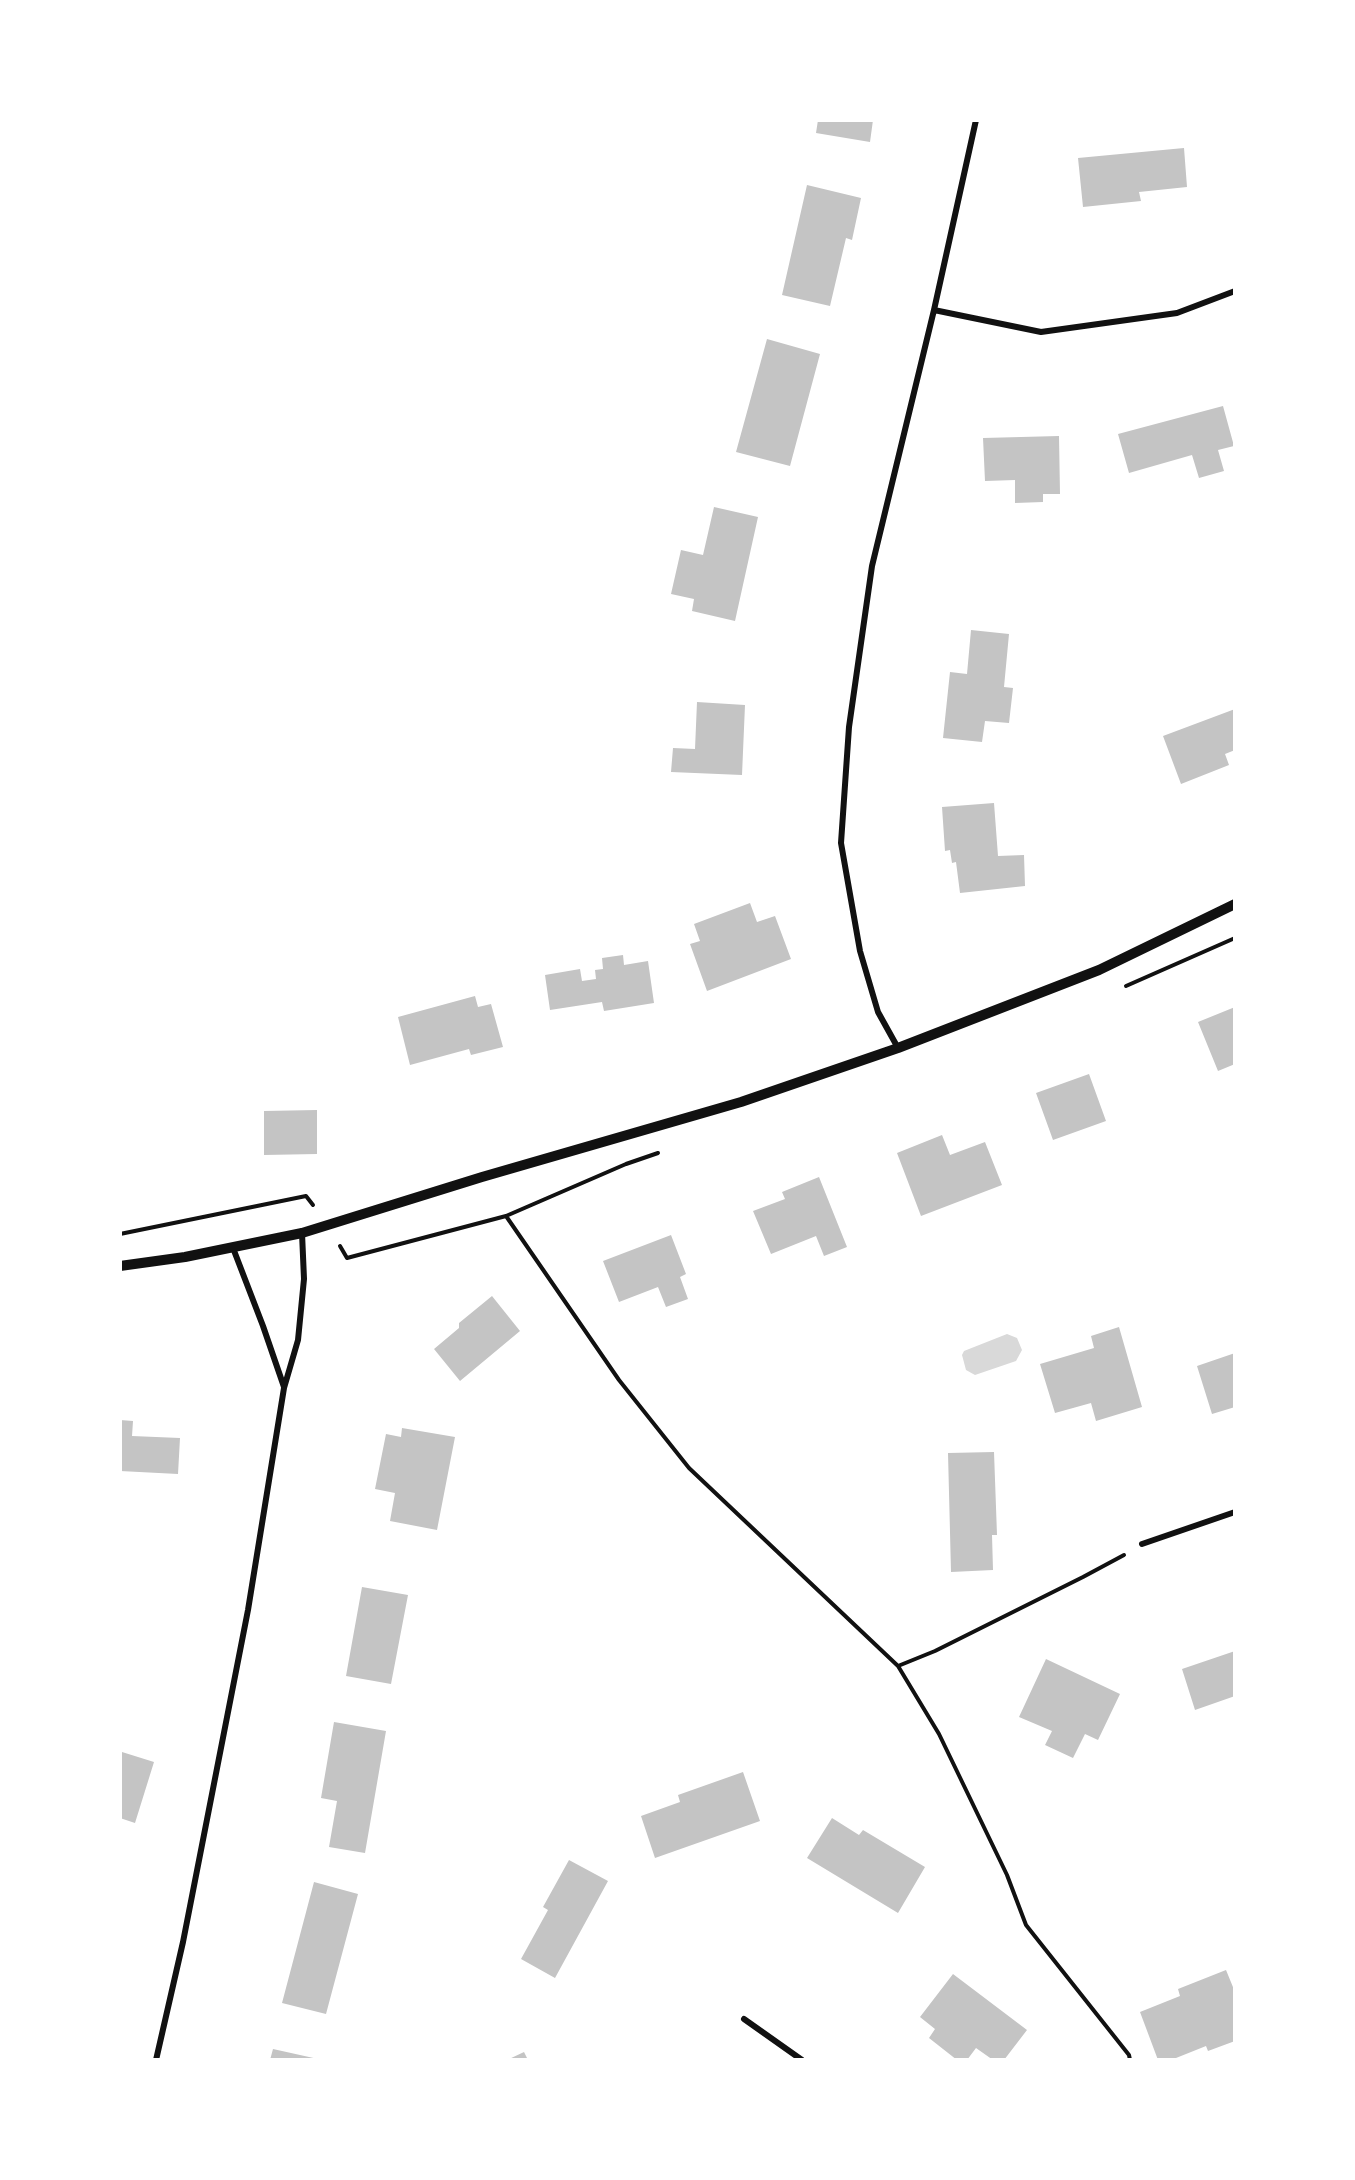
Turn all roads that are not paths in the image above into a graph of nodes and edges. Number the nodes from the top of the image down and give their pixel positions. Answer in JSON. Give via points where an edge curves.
{"nodes":[{"id":1,"x":976,"y":120,"type":"edge"},
{"id":2,"x":1235,"y":291,"type":"edge"},
{"id":3,"x":934,"y":310,"type":"junction"},
{"id":4,"x":1235,"y":904,"type":"edge"},
{"id":5,"x":898,"y":1048,"type":"junction"},
{"id":6,"x":302,"y":1233,"type":"junction"},
{"id":7,"x":233,"y":1248,"type":"junction"},
{"id":8,"x":120,"y":1266,"type":"edge"},
{"id":9,"x":284,"y":1388,"type":"junction"},
{"id":10,"x":1235,"y":1512,"type":"edge"},
{"id":11,"x":1142,"y":1544,"type":"road end"},
{"id":12,"x":744,"y":2019,"type":"dead end"},
{"id":13,"x":156,"y":2060,"type":"edge"},
{"id":14,"x":802,"y":2060,"type":"edge"}],
"edges":[{"from":1,"to":3,"type":"street"},
{"from":2,"to":3,"type":"street","via":[[1177,313],[1041,332]]},
{"from":3,"to":5,"type":"street","via":[[872,566],[849,727],[841,843],[863,961],[878,1012]]},
{"from":4,"to":5,"type":"street","via":[[1099,970]]},
{"from":5,"to":6,"type":"street","via":[[741,1101]]},
{"from":6,"to":7,"type":"street"},
{"from":6,"to":9,"type":"street","via":[[304,1279],[298,1340]]},
{"from":7,"to":8,"type":"street"},
{"from":7,"to":9,"type":"street"},
{"from":9,"to":13,"type":"street","via":[[248,1610]]},
{"from":10,"to":11,"type":"street"},
{"from":12,"to":14,"type":"street"}]}
